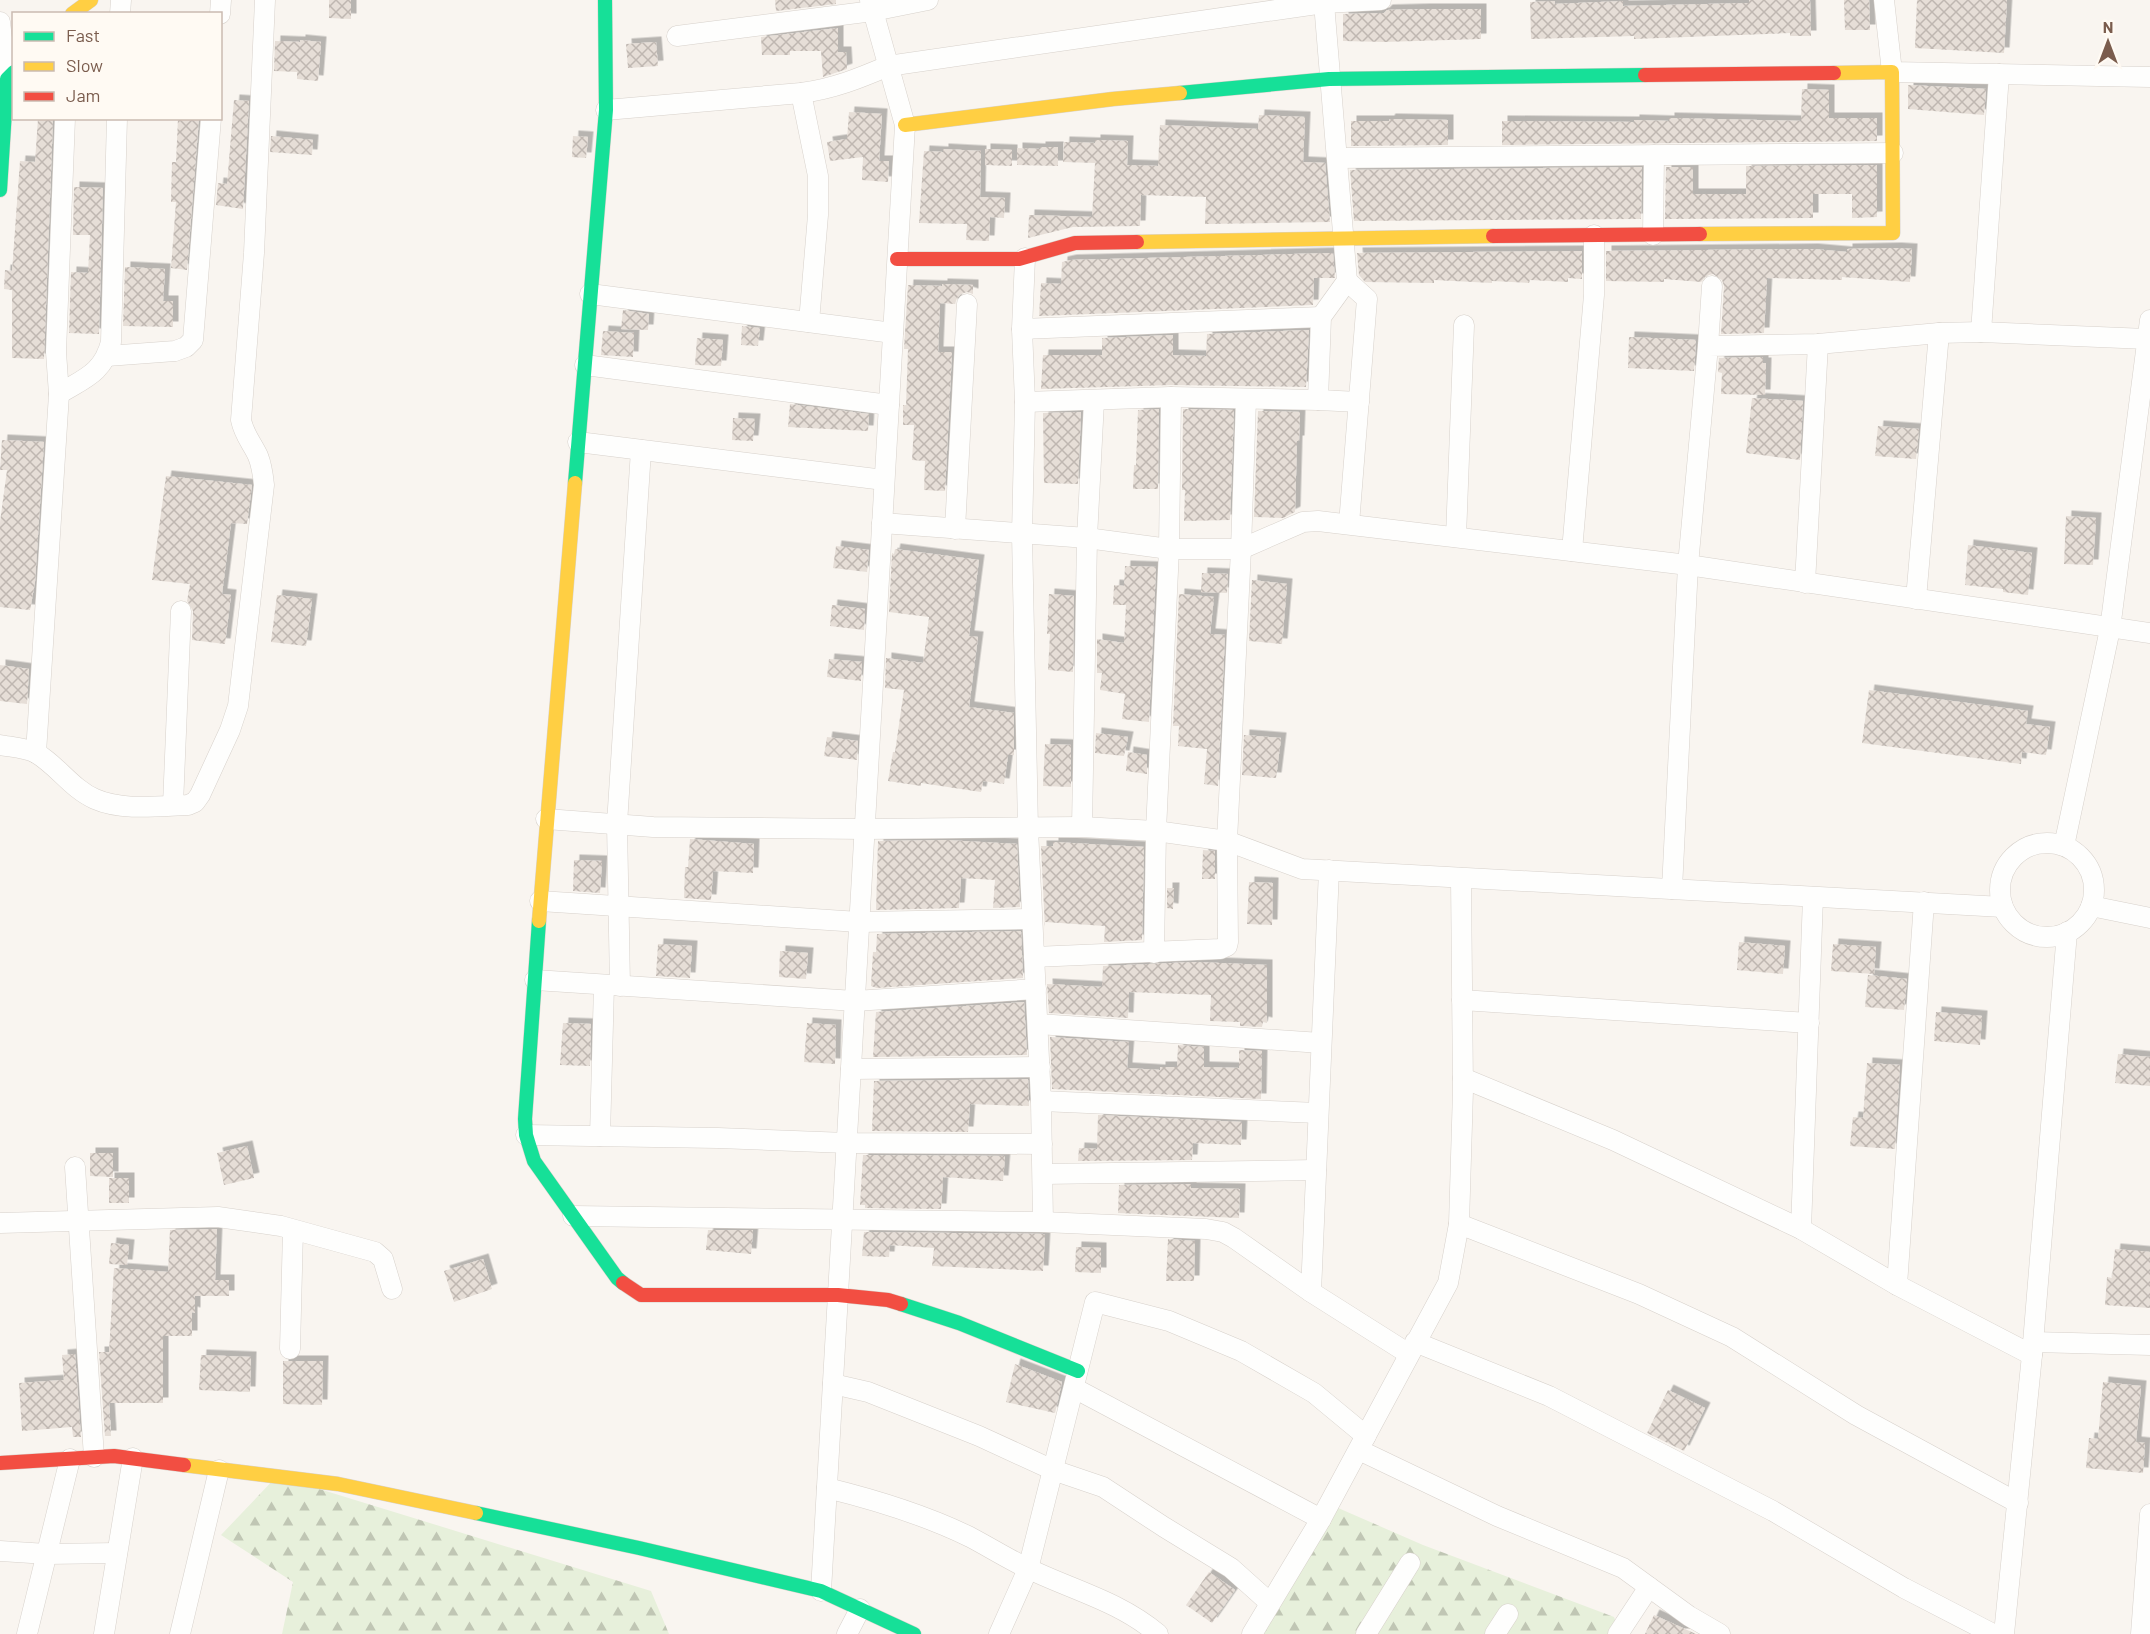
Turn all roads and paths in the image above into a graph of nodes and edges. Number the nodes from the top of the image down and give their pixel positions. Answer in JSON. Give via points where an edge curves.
{"nodes":[{"id":1,"x":91,"y":0,"type":"edge"},
{"id":2,"x":265,"y":0,"type":"edge"},
{"id":3,"x":604,"y":0,"type":"edge"},
{"id":4,"x":928,"y":0,"type":"edge"},
{"id":5,"x":1381,"y":0,"type":"edge"},
{"id":6,"x":1884,"y":0,"type":"edge"},
{"id":7,"x":1303,"y":3,"type":"edge"},
{"id":8,"x":1324,"y":3,"type":"junction"},
{"id":9,"x":872,"y":5,"type":"edge"},
{"id":10,"x":75,"y":12,"type":"edge"},
{"id":11,"x":0,"y":22,"type":"edge"},
{"id":12,"x":677,"y":36,"type":"dead end"},
{"id":13,"x":888,"y":66,"type":"junction"},
{"id":14,"x":1892,"y":72,"type":"junction"},
{"id":15,"x":1999,"y":74,"type":"junction"},
{"id":16,"x":7,"y":77,"type":"edge"},
{"id":17,"x":2150,"y":77,"type":"edge"},
{"id":18,"x":1329,"y":79,"type":"junction"},
{"id":19,"x":801,"y":93,"type":"junction"},
{"id":20,"x":606,"y":110,"type":"junction"},
{"id":21,"x":66,"y":120,"type":"edge"},
{"id":22,"x":117,"y":120,"type":"edge"},
{"id":23,"x":211,"y":120,"type":"edge"},
{"id":24,"x":905,"y":125,"type":"junction"},
{"id":25,"x":1893,"y":153,"type":"junction"},
{"id":26,"x":1653,"y":155,"type":"junction"},
{"id":27,"x":1336,"y":158,"type":"junction"},
{"id":28,"x":0,"y":190,"type":"edge"},
{"id":29,"x":1594,"y":235,"type":"junction"},
{"id":30,"x":1653,"y":235,"type":"junction"},
{"id":31,"x":1342,"y":237,"type":"junction"},
{"id":32,"x":1025,"y":258,"type":"junction"},
{"id":33,"x":897,"y":259,"type":"junction"},
{"id":34,"x":1347,"y":281,"type":"junction"},
{"id":35,"x":1712,"y":286,"type":"dead end"},
{"id":36,"x":590,"y":294,"type":"junction"},
{"id":37,"x":967,"y":304,"type":"dead end"},
{"id":38,"x":1321,"y":317,"type":"junction"},
{"id":39,"x":809,"y":322,"type":"junction"},
{"id":40,"x":1464,"y":325,"type":"dead end"},
{"id":41,"x":1022,"y":329,"type":"junction"},
{"id":42,"x":2149,"y":329,"type":"edge"},
{"id":43,"x":1981,"y":332,"type":"junction"},
{"id":44,"x":893,"y":333,"type":"junction"},
{"id":45,"x":1939,"y":333,"type":"junction"},
{"id":46,"x":1818,"y":344,"type":"junction"},
{"id":47,"x":1708,"y":346,"type":"junction"},
{"id":48,"x":107,"y":356,"type":"junction"},
{"id":49,"x":585,"y":365,"type":"junction"},
{"id":50,"x":59,"y":394,"type":"junction"},
{"id":51,"x":1171,"y":397,"type":"junction"},
{"id":52,"x":1246,"y":399,"type":"junction"},
{"id":53,"x":1318,"y":400,"type":"junction"},
{"id":54,"x":1095,"y":401,"type":"junction"},
{"id":55,"x":1025,"y":402,"type":"junction"},
{"id":56,"x":1359,"y":402,"type":"junction"},
{"id":57,"x":889,"y":405,"type":"junction"},
{"id":58,"x":2142,"y":440,"type":"edge"},
{"id":59,"x":578,"y":442,"type":"junction"},
{"id":60,"x":641,"y":450,"type":"junction"},
{"id":61,"x":884,"y":480,"type":"junction"},
{"id":62,"x":882,"y":523,"type":"junction"},
{"id":63,"x":1349,"y":524,"type":"junction"},
{"id":64,"x":955,"y":529,"type":"junction"},
{"id":65,"x":1022,"y":534,"type":"junction"},
{"id":66,"x":1087,"y":537,"type":"junction"},
{"id":67,"x":1456,"y":537,"type":"junction"},
{"id":68,"x":1169,"y":549,"type":"junction"},
{"id":69,"x":1241,"y":549,"type":"junction"},
{"id":70,"x":1572,"y":551,"type":"junction"},
{"id":71,"x":1688,"y":565,"type":"junction"},
{"id":72,"x":1805,"y":583,"type":"junction"},
{"id":73,"x":1916,"y":600,"type":"junction"},
{"id":74,"x":182,"y":611,"type":"dead end"},
{"id":75,"x":2110,"y":629,"type":"junction"},
{"id":76,"x":2150,"y":633,"type":"edge"},
{"id":77,"x":0,"y":745,"type":"edge"},
{"id":78,"x":36,"y":753,"type":"junction"},
{"id":79,"x":173,"y":805,"type":"junction"},
{"id":80,"x":546,"y":819,"type":"junction"},
{"id":81,"x":617,"y":824,"type":"junction"},
{"id":82,"x":1082,"y":827,"type":"junction"},
{"id":83,"x":865,"y":829,"type":"junction"},
{"id":84,"x":1028,"y":829,"type":"junction"},
{"id":85,"x":1156,"y":831,"type":"junction"},
{"id":86,"x":1227,"y":841,"type":"junction"},
{"id":87,"x":2064,"y":846,"type":"junction"},
{"id":88,"x":1329,"y":870,"type":"junction"},
{"id":89,"x":1461,"y":878,"type":"junction"},
{"id":90,"x":1672,"y":889,"type":"junction"},
{"id":91,"x":1813,"y":897,"type":"junction"},
{"id":92,"x":540,"y":901,"type":"junction"},
{"id":93,"x":1924,"y":902,"type":"junction"},
{"id":94,"x":618,"y":906,"type":"junction"},
{"id":95,"x":2091,"y":906,"type":"junction"},
{"id":96,"x":2003,"y":907,"type":"junction"},
{"id":97,"x":2150,"y":918,"type":"edge"},
{"id":98,"x":1032,"y":919,"type":"junction"},
{"id":99,"x":859,"y":922,"type":"junction"},
{"id":100,"x":2067,"y":932,"type":"junction"},
{"id":101,"x":1154,"y":953,"type":"junction"},
{"id":102,"x":1034,"y":957,"type":"junction"},
{"id":103,"x":535,"y":980,"type":"junction"},
{"id":104,"x":612,"y":985,"type":"junction"},
{"id":105,"x":1036,"y":988,"type":"junction"},
{"id":106,"x":1462,"y":1000,"type":"junction"},
{"id":107,"x":855,"y":1001,"type":"junction"},
{"id":108,"x":1809,"y":1023,"type":"junction"},
{"id":109,"x":1038,"y":1024,"type":"junction"},
{"id":110,"x":1321,"y":1043,"type":"junction"},
{"id":111,"x":1040,"y":1067,"type":"junction"},
{"id":112,"x":851,"y":1070,"type":"junction"},
{"id":113,"x":1463,"y":1078,"type":"junction"},
{"id":114,"x":1041,"y":1101,"type":"junction"},
{"id":115,"x":1318,"y":1113,"type":"junction"},
{"id":116,"x":526,"y":1134,"type":"junction"},
{"id":117,"x":600,"y":1136,"type":"junction"},
{"id":118,"x":847,"y":1143,"type":"junction"},
{"id":119,"x":1042,"y":1144,"type":"junction"},
{"id":120,"x":75,"y":1167,"type":"dead end"},
{"id":121,"x":1316,"y":1170,"type":"junction"},
{"id":122,"x":1042,"y":1174,"type":"junction"},
{"id":123,"x":573,"y":1216,"type":"junction"},
{"id":124,"x":78,"y":1220,"type":"junction"},
{"id":125,"x":842,"y":1221,"type":"junction"},
{"id":126,"x":1043,"y":1222,"type":"junction"},
{"id":127,"x":0,"y":1223,"type":"edge"},
{"id":128,"x":1459,"y":1224,"type":"junction"},
{"id":129,"x":1801,"y":1229,"type":"junction"},
{"id":130,"x":293,"y":1230,"type":"junction"},
{"id":131,"x":1897,"y":1285,"type":"junction"},
{"id":132,"x":392,"y":1289,"type":"dead end"},
{"id":133,"x":1311,"y":1292,"type":"junction"},
{"id":134,"x":838,"y":1295,"type":"junction"},
{"id":135,"x":2150,"y":1345,"type":"edge"},
{"id":136,"x":1412,"y":1348,"type":"junction"},
{"id":137,"x":290,"y":1349,"type":"dead end"},
{"id":138,"x":2032,"y":1349,"type":"junction"},
{"id":139,"x":1076,"y":1380,"type":"junction"},
{"id":140,"x":833,"y":1384,"type":"junction"},
{"id":141,"x":1363,"y":1443,"type":"junction"},
{"id":142,"x":94,"y":1457,"type":"junction"},
{"id":143,"x":70,"y":1458,"type":"junction"},
{"id":144,"x":133,"y":1458,"type":"junction"},
{"id":145,"x":0,"y":1463,"type":"edge"},
{"id":146,"x":219,"y":1470,"type":"junction"},
{"id":147,"x":1053,"y":1470,"type":"junction"},
{"id":148,"x":827,"y":1488,"type":"junction"},
{"id":149,"x":2018,"y":1503,"type":"junction"},
{"id":150,"x":2150,"y":1514,"type":"edge"},
{"id":151,"x":1321,"y":1519,"type":"junction"},
{"id":152,"x":0,"y":1551,"type":"edge"},
{"id":153,"x":117,"y":1553,"type":"junction"},
{"id":154,"x":47,"y":1554,"type":"junction"},
{"id":155,"x":1410,"y":1563,"type":"dead end"},
{"id":156,"x":1028,"y":1569,"type":"junction"},
{"id":157,"x":1649,"y":1587,"type":"junction"},
{"id":158,"x":821,"y":1591,"type":"junction"},
{"id":159,"x":1270,"y":1604,"type":"junction"},
{"id":160,"x":860,"y":1609,"type":"junction"},
{"id":161,"x":1508,"y":1614,"type":"dead end"},
{"id":162,"x":27,"y":1634,"type":"edge"},
{"id":163,"x":104,"y":1634,"type":"edge"},
{"id":164,"x":180,"y":1634,"type":"edge"},
{"id":165,"x":848,"y":1634,"type":"edge"},
{"id":166,"x":914,"y":1634,"type":"edge"},
{"id":167,"x":999,"y":1634,"type":"edge"},
{"id":168,"x":1158,"y":1634,"type":"edge"},
{"id":169,"x":1251,"y":1634,"type":"edge"},
{"id":170,"x":1366,"y":1634,"type":"edge"},
{"id":171,"x":1495,"y":1634,"type":"edge"},
{"id":172,"x":1618,"y":1634,"type":"edge"},
{"id":173,"x":1720,"y":1634,"type":"edge"},
{"id":174,"x":1993,"y":1634,"type":"edge"},
{"id":175,"x":2004,"y":1634,"type":"edge"},
{"id":176,"x":2141,"y":1634,"type":"edge"}],
"edges":[{"from":1,"to":10,"type":"street"},
{"from":2,"to":79,"type":"street","via":[[242,420],[243,431],[257,453],[264,485],[238,706],[200,795],[188,805]]},
{"from":3,"to":20,"type":"street"},
{"from":4,"to":9,"type":"street"},
{"from":5,"to":8,"type":"street"},
{"from":6,"to":14,"type":"street"},
{"from":7,"to":8,"type":"street"},
{"from":7,"to":13,"type":"street"},
{"from":8,"to":18,"type":"street"},
{"from":9,"to":12,"type":"street"},
{"from":9,"to":13,"type":"street"},
{"from":11,"to":16,"type":"street"},
{"from":13,"to":19,"type":"street","via":[[852,82]]},
{"from":13,"to":24,"type":"street"},
{"from":14,"to":15,"type":"street"},
{"from":14,"to":18,"type":"street"},
{"from":14,"to":25,"type":"street"},
{"from":15,"to":17,"type":"street"},
{"from":15,"to":43,"type":"street"},
{"from":16,"to":28,"type":"street"},
{"from":18,"to":24,"type":"street","via":[[1113,99]]},
{"from":18,"to":27,"type":"street"},
{"from":19,"to":20,"type":"street"},
{"from":19,"to":39,"type":"street","via":[[818,176]]},
{"from":20,"to":36,"type":"street"},
{"from":21,"to":50,"type":"street","via":[[56,352]]},
{"from":22,"to":48,"type":"street","via":[[111,342]]},
{"from":23,"to":48,"type":"street","via":[[193,340],[175,351]]},
{"from":24,"to":33,"type":"street"},
{"from":25,"to":26,"type":"street"},
{"from":25,"to":30,"type":"street","via":[[1893,233]]},
{"from":26,"to":27,"type":"street"},
{"from":26,"to":30,"type":"street"},
{"from":27,"to":31,"type":"street"},
{"from":29,"to":30,"type":"street"},
{"from":29,"to":31,"type":"street"},
{"from":29,"to":70,"type":"street","via":[[1594,295]]},
{"from":31,"to":32,"type":"street","via":[[1075,243]]},
{"from":31,"to":34,"type":"street"},
{"from":32,"to":33,"type":"street"},
{"from":32,"to":41,"type":"street"},
{"from":33,"to":44,"type":"street"},
{"from":34,"to":38,"type":"street"},
{"from":34,"to":56,"type":"street","via":[[1367,299]]},
{"from":35,"to":47,"type":"street"},
{"from":36,"to":39,"type":"street"},
{"from":36,"to":49,"type":"street"},
{"from":37,"to":64,"type":"street"},
{"from":38,"to":41,"type":"street"},
{"from":38,"to":53,"type":"street"},
{"from":39,"to":44,"type":"street"},
{"from":40,"to":67,"type":"street"},
{"from":41,"to":55,"type":"street"},
{"from":42,"to":43,"type":"street"},
{"from":42,"to":58,"type":"street"},
{"from":43,"to":45,"type":"street"},
{"from":44,"to":57,"type":"street"},
{"from":45,"to":46,"type":"street"},
{"from":45,"to":73,"type":"street"},
{"from":46,"to":47,"type":"street"},
{"from":46,"to":72,"type":"street"},
{"from":47,"to":71,"type":"street"},
{"from":48,"to":50,"type":"street","via":[[93,373]]},
{"from":49,"to":57,"type":"street"},
{"from":49,"to":59,"type":"street"},
{"from":50,"to":78,"type":"street"},
{"from":51,"to":52,"type":"street"},
{"from":51,"to":54,"type":"street"},
{"from":51,"to":68,"type":"street"},
{"from":52,"to":53,"type":"street"},
{"from":52,"to":69,"type":"street"},
{"from":53,"to":56,"type":"street"},
{"from":54,"to":55,"type":"street"},
{"from":54,"to":66,"type":"street"},
{"from":55,"to":65,"type":"street"},
{"from":56,"to":63,"type":"street"},
{"from":57,"to":61,"type":"street"},
{"from":58,"to":75,"type":"street"},
{"from":59,"to":60,"type":"street"},
{"from":59,"to":80,"type":"street"},
{"from":60,"to":61,"type":"street"},
{"from":60,"to":81,"type":"street"},
{"from":61,"to":62,"type":"street"},
{"from":62,"to":64,"type":"street"},
{"from":62,"to":83,"type":"street"},
{"from":63,"to":67,"type":"street"},
{"from":63,"to":69,"type":"street","via":[[1308,521]]},
{"from":64,"to":65,"type":"street"},
{"from":65,"to":66,"type":"street"},
{"from":65,"to":84,"type":"street"},
{"from":66,"to":68,"type":"street"},
{"from":66,"to":82,"type":"street"},
{"from":67,"to":70,"type":"street"},
{"from":68,"to":69,"type":"street"},
{"from":68,"to":85,"type":"street"},
{"from":69,"to":86,"type":"street"},
{"from":70,"to":71,"type":"street"},
{"from":71,"to":72,"type":"street"},
{"from":71,"to":90,"type":"street"},
{"from":72,"to":73,"type":"street"},
{"from":73,"to":75,"type":"street"},
{"from":74,"to":79,"type":"street"},
{"from":75,"to":76,"type":"street"},
{"from":75,"to":87,"type":"street"},
{"from":77,"to":78,"type":"street"},
{"from":78,"to":79,"type":"street","via":[[94,799],[133,806]]},
{"from":80,"to":81,"type":"street"},
{"from":80,"to":92,"type":"street"},
{"from":81,"to":83,"type":"street"},
{"from":81,"to":94,"type":"street"},
{"from":82,"to":84,"type":"street"},
{"from":82,"to":85,"type":"street"},
{"from":83,"to":84,"type":"street"},
{"from":83,"to":99,"type":"street"},
{"from":84,"to":98,"type":"street"},
{"from":85,"to":86,"type":"street"},
{"from":85,"to":101,"type":"street"},
{"from":86,"to":88,"type":"street","via":[[1302,869]]},
{"from":86,"to":101,"type":"street","via":[[1227,945],[1220,949]]},
{"from":87,"to":95,"type":"street","via":[[2079,855],[2090,869],[2094,888]]},
{"from":87,"to":96,"type":"street","via":[[2045,842],[2027,847],[2012,858],[2002,874],[1999,892]]},
{"from":88,"to":89,"type":"street"},
{"from":88,"to":110,"type":"street"},
{"from":89,"to":90,"type":"street"},
{"from":89,"to":106,"type":"street"},
{"from":90,"to":91,"type":"street"},
{"from":91,"to":93,"type":"street"},
{"from":91,"to":108,"type":"street"},
{"from":92,"to":94,"type":"street"},
{"from":92,"to":103,"type":"street"},
{"from":93,"to":96,"type":"street"},
{"from":93,"to":131,"type":"street"},
{"from":94,"to":99,"type":"street"},
{"from":94,"to":104,"type":"street"},
{"from":95,"to":97,"type":"street"},
{"from":95,"to":100,"type":"street","via":[[2082,921]]},
{"from":96,"to":100,"type":"street","via":[[2015,924],[2030,934],[2049,937]]},
{"from":98,"to":99,"type":"street"},
{"from":98,"to":102,"type":"street"},
{"from":99,"to":107,"type":"street"},
{"from":100,"to":138,"type":"street"},
{"from":101,"to":102,"type":"street"},
{"from":102,"to":105,"type":"street"},
{"from":103,"to":104,"type":"street"},
{"from":103,"to":116,"type":"street"},
{"from":104,"to":107,"type":"street"},
{"from":104,"to":117,"type":"street"},
{"from":105,"to":107,"type":"street"},
{"from":105,"to":109,"type":"street"},
{"from":106,"to":108,"type":"street"},
{"from":106,"to":113,"type":"street"},
{"from":107,"to":112,"type":"street"},
{"from":108,"to":129,"type":"street"},
{"from":109,"to":110,"type":"street"},
{"from":109,"to":111,"type":"street"},
{"from":110,"to":115,"type":"street"},
{"from":111,"to":112,"type":"street"},
{"from":111,"to":114,"type":"street"},
{"from":112,"to":118,"type":"street"},
{"from":113,"to":128,"type":"street"},
{"from":113,"to":129,"type":"street","via":[[1613,1140]]},
{"from":114,"to":115,"type":"street"},
{"from":114,"to":119,"type":"street"},
{"from":115,"to":121,"type":"street"},
{"from":116,"to":117,"type":"street"},
{"from":116,"to":123,"type":"street","via":[[534,1161]]},
{"from":117,"to":118,"type":"street"},
{"from":118,"to":119,"type":"street"},
{"from":118,"to":125,"type":"street"},
{"from":119,"to":122,"type":"street"},
{"from":120,"to":124,"type":"street"},
{"from":121,"to":122,"type":"street"},
{"from":121,"to":133,"type":"street"},
{"from":122,"to":126,"type":"street"},
{"from":123,"to":125,"type":"street"},
{"from":123,"to":134,"type":"street","via":[[617,1278],[641,1295]]},
{"from":124,"to":127,"type":"street"},
{"from":124,"to":130,"type":"street","via":[[218,1217]]},
{"from":124,"to":142,"type":"street"},
{"from":125,"to":126,"type":"street"},
{"from":125,"to":134,"type":"street"},
{"from":126,"to":133,"type":"street","via":[[1206,1228],[1223,1232]]},
{"from":128,"to":136,"type":"street","via":[[1448,1283]]},
{"from":128,"to":149,"type":"street","via":[[1639,1294],[1732,1337],[1857,1415]]},
{"from":129,"to":131,"type":"street"},
{"from":130,"to":132,"type":"street","via":[[375,1252],[383,1259]]},
{"from":130,"to":137,"type":"street"},
{"from":131,"to":138,"type":"street"},
{"from":133,"to":136,"type":"street"},
{"from":134,"to":139,"type":"street","via":[[888,1300],[959,1323]]},
{"from":134,"to":140,"type":"street"},
{"from":135,"to":138,"type":"street"},
{"from":136,"to":141,"type":"street"},
{"from":136,"to":174,"type":"street","via":[[1549,1396],[1773,1511],[1904,1588]]},
{"from":138,"to":149,"type":"street"},
{"from":139,"to":141,"type":"street","via":[[1095,1302],[1169,1322],[1242,1351],[1314,1393]]},
{"from":139,"to":147,"type":"street"},
{"from":139,"to":151,"type":"street"},
{"from":140,"to":147,"type":"street","via":[[868,1392]]},
{"from":140,"to":148,"type":"street"},
{"from":141,"to":151,"type":"street"},
{"from":141,"to":157,"type":"street","via":[[1497,1516],[1623,1568]]},
{"from":142,"to":143,"type":"street"},
{"from":142,"to":144,"type":"street"},
{"from":143,"to":145,"type":"street"},
{"from":143,"to":154,"type":"street"},
{"from":144,"to":146,"type":"street"},
{"from":144,"to":153,"type":"street"},
{"from":146,"to":158,"type":"street","via":[[338,1484]]},
{"from":146,"to":164,"type":"street"},
{"from":147,"to":156,"type":"street"},
{"from":147,"to":159,"type":"street","via":[[1103,1487],[1231,1568]]},
{"from":148,"to":156,"type":"street","via":[[882,1502],[958,1532]]},
{"from":148,"to":158,"type":"street"},
{"from":149,"to":175,"type":"street"},
{"from":150,"to":176,"type":"street"},
{"from":151,"to":159,"type":"street"},
{"from":152,"to":154,"type":"street"},
{"from":153,"to":154,"type":"street"},
{"from":153,"to":163,"type":"street"},
{"from":154,"to":162,"type":"street"},
{"from":155,"to":170,"type":"street"},
{"from":156,"to":167,"type":"street"},
{"from":156,"to":168,"type":"street","via":[[1091,1594],[1140,1619]]},
{"from":157,"to":172,"type":"street"},
{"from":157,"to":173,"type":"street"},
{"from":158,"to":160,"type":"street"},
{"from":159,"to":169,"type":"street"},
{"from":160,"to":165,"type":"street"},
{"from":160,"to":166,"type":"street"},
{"from":161,"to":171,"type":"street"}]}
